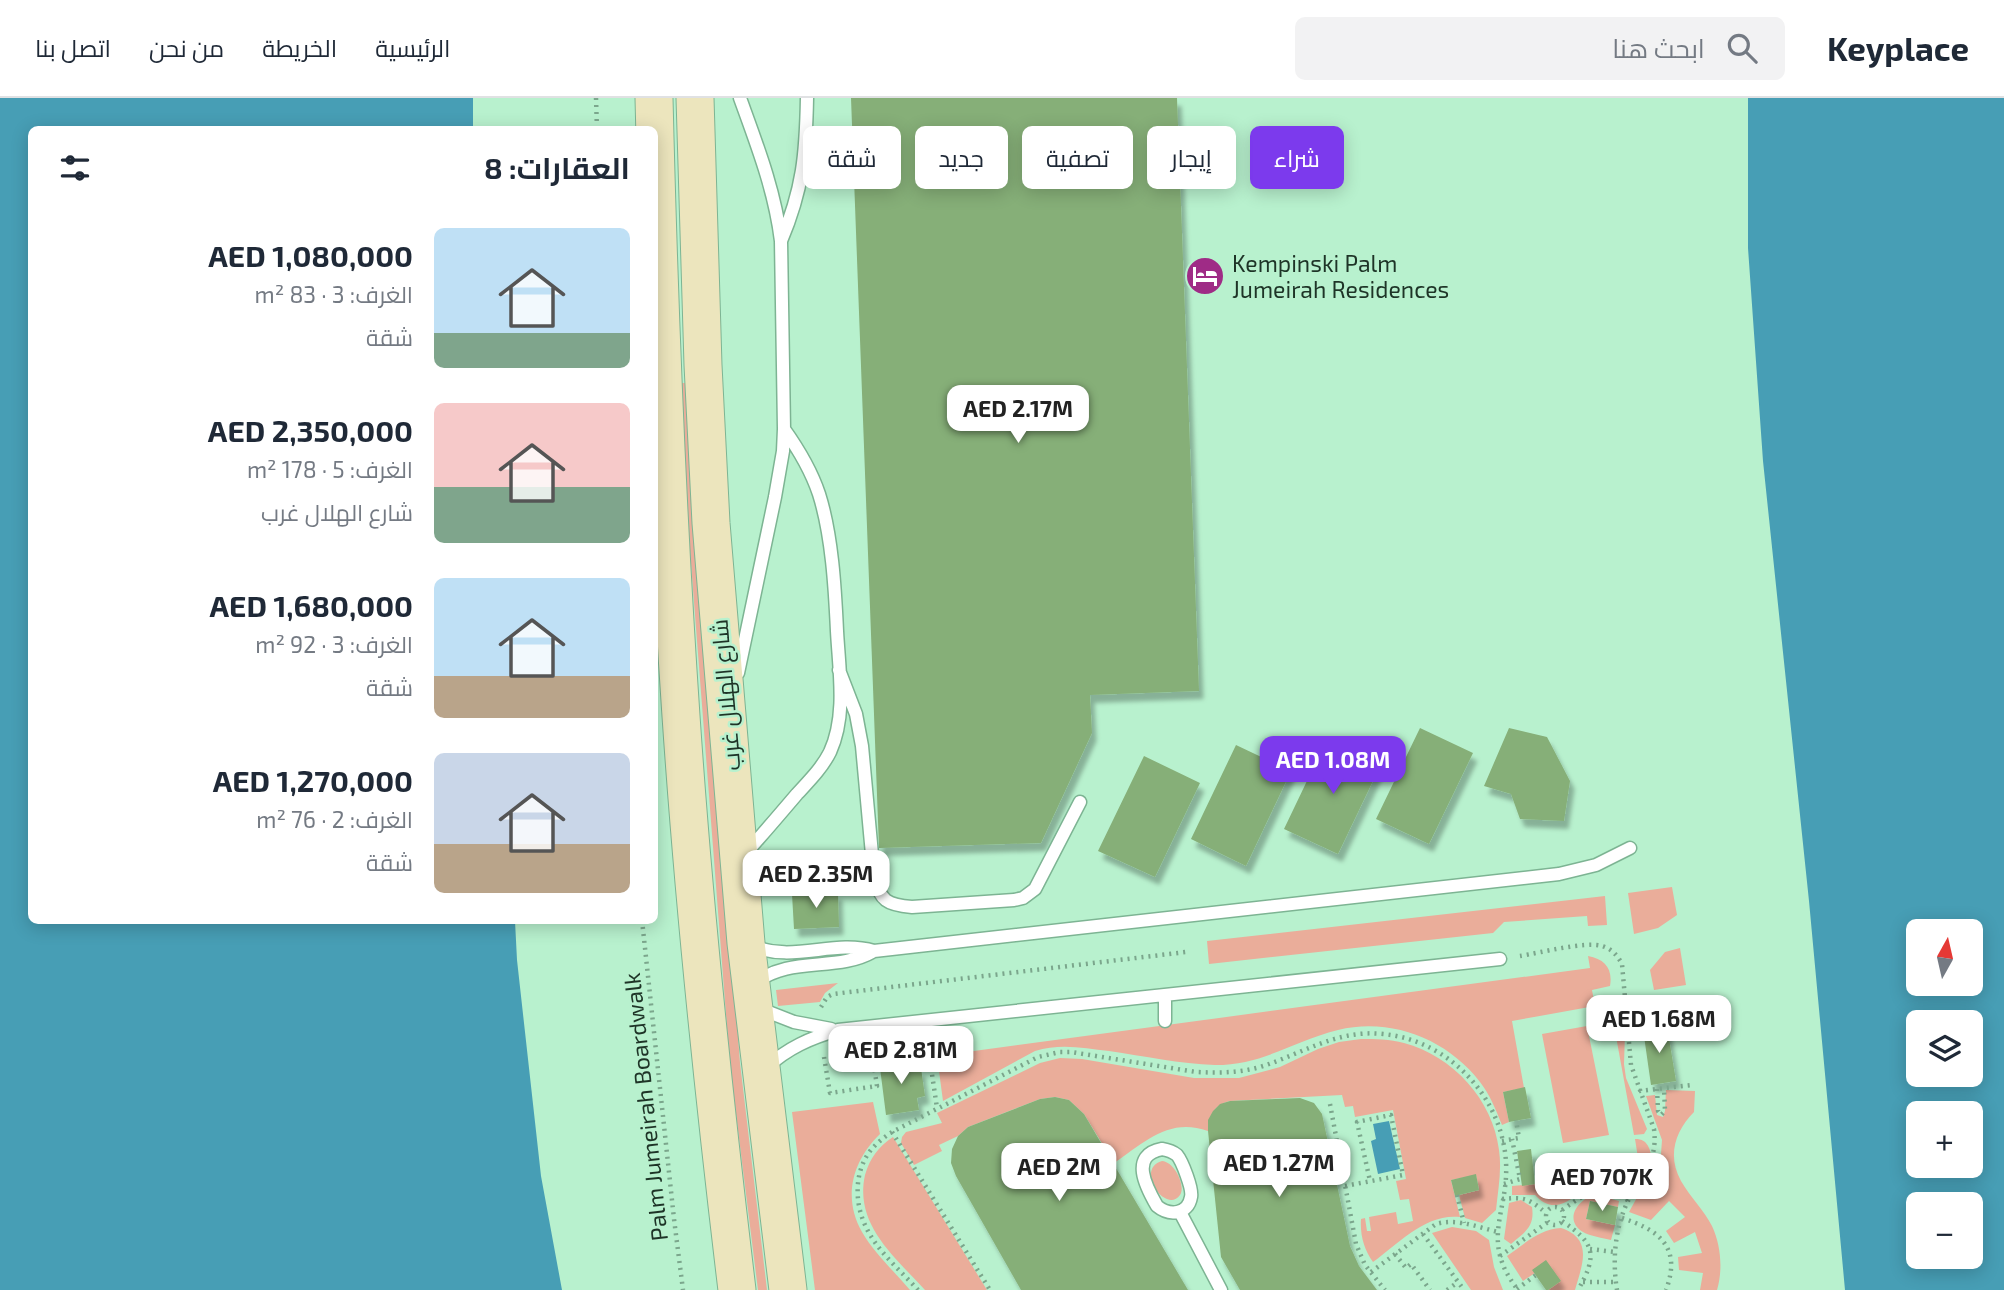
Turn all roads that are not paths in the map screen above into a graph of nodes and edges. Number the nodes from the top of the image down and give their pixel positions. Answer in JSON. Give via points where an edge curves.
{"nodes":[{"id":1,"x":654,"y":98,"type":"edge"},
{"id":2,"x":695,"y":98,"type":"edge"},
{"id":3,"x":740,"y":98,"type":"edge"},
{"id":4,"x":807,"y":98,"type":"edge"},
{"id":5,"x":655,"y":126,"type":"edge"},
{"id":6,"x":658,"y":229,"type":"edge"},
{"id":7,"x":781,"y":241,"type":"junction"},
{"id":8,"x":784,"y":429,"type":"junction"},
{"id":9,"x":839,"y":670,"type":"junction"},
{"id":10,"x":727,"y":721,"type":"junction"},
{"id":11,"x":1080,"y":802,"type":"dead end"},
{"id":12,"x":1630,"y":848,"type":"dead end"},
{"id":13,"x":738,"y":863,"type":"junction"},
{"id":14,"x":746,"y":943,"type":"junction"},
{"id":15,"x":874,"y":951,"type":"junction"},
{"id":16,"x":1500,"y":959,"type":"road end"},
{"id":17,"x":752,"y":995,"type":"junction"},
{"id":18,"x":1165,"y":995,"type":"junction"},
{"id":19,"x":1165,"y":1021,"type":"dead end"},
{"id":20,"x":838,"y":1030,"type":"junction"},
{"id":21,"x":761,"y":1072,"type":"junction"},
{"id":22,"x":1162,"y":1135,"type":"dead end"},
{"id":23,"x":1162,"y":1149,"type":"junction"},
{"id":24,"x":1180,"y":1212,"type":"junction"},
{"id":25,"x":737,"y":1290,"type":"edge"},
{"id":26,"x":788,"y":1290,"type":"edge"},
{"id":27,"x":1222,"y":1290,"type":"edge"}],
"edges":[{"from":1,"to":5,"type":"main road","name":"شارع الهلال غرب"},
{"from":2,"to":10,"type":"main road","name":"شارع الهلال غرب","via":[[709,497]]},
{"from":3,"to":7,"type":"lane","via":[[772,190]]},
{"from":4,"to":7,"type":"lane","via":[[803,171]]},
{"from":6,"to":25,"type":"main road","name":"شارع الهلال غرب","via":[[681,715],[708,1034]]},
{"from":7,"to":8,"type":"lane"},
{"from":8,"to":9,"type":"lane","via":[[811,472],[826,521]]},
{"from":8,"to":10,"type":"lane","via":[[775,497]]},
{"from":9,"to":11,"type":"lane","via":[[856,714],[874,876],[886,902],[912,907],[1023,898],[1035,889]]},
{"from":9,"to":13,"type":"lane","via":[[840,712],[830,752]]},
{"from":10,"to":13,"type":"main road","name":"شارع الهلال غرب"},
{"from":12,"to":15,"type":"lane","via":[[1596,865],[1559,874]]},
{"from":13,"to":14,"type":"main road","name":"شارع الهلال غرب"},
{"from":14,"to":15,"type":"lane","via":[[785,953],[849,947]]},
{"from":14,"to":17,"type":"main road","name":"شارع الهلال غرب"},
{"from":15,"to":17,"type":"lane","via":[[850,961],[773,971]]},
{"from":16,"to":18,"type":"lane"},
{"from":17,"to":20,"type":"lane","via":[[794,1022]]},
{"from":17,"to":21,"type":"main road","name":"شارع الهلال غرب"},
{"from":18,"to":19,"type":"lane"},
{"from":18,"to":20,"type":"lane"},
{"from":20,"to":21,"type":"lane","via":[[796,1045]]},
{"from":21,"to":26,"type":"main road","name":"شارع الهلال غرب"},
{"from":22,"to":23,"type":"lane"},
{"from":23,"to":24,"type":"lane","via":[[1179,1158],[1192,1191],[1189,1204]]},
{"from":23,"to":24,"type":"lane","via":[[1149,1153],[1142,1172],[1157,1206]]},
{"from":24,"to":27,"type":"lane"}]}
